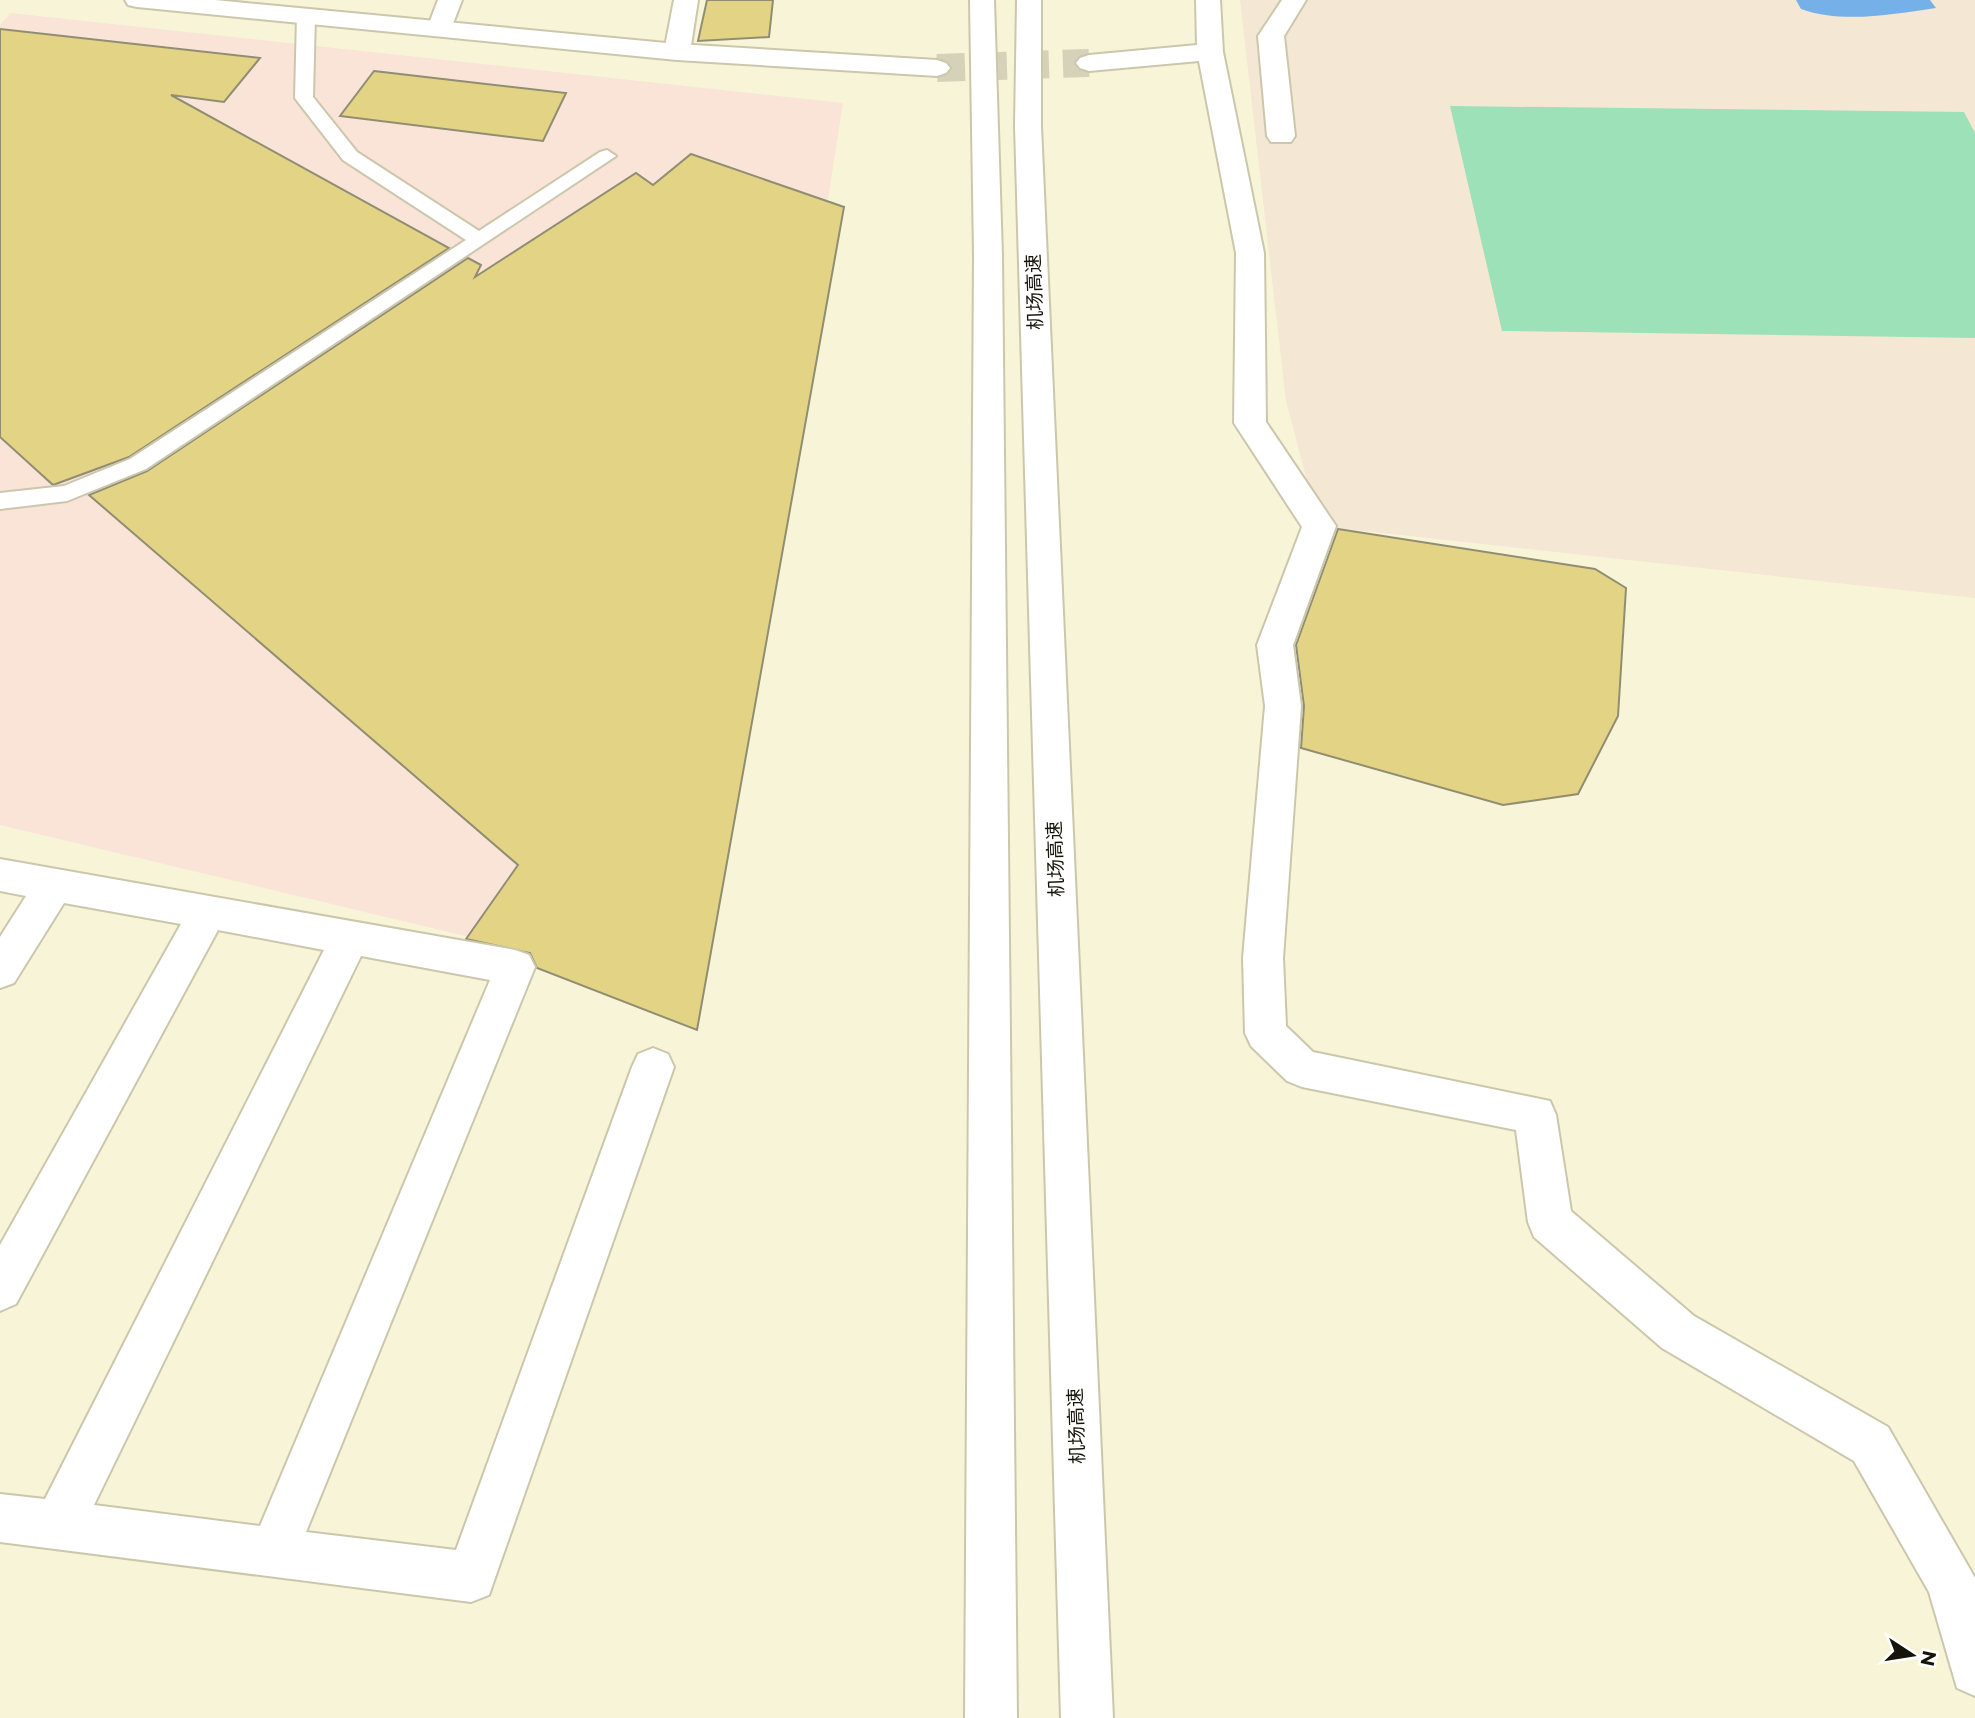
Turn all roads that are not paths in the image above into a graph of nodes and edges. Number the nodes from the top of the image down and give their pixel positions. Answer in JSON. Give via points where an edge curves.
{"nodes":[{"id":1,"x":137,"y":0,"type":"edge"},
{"id":2,"x":450,"y":0,"type":"edge"},
{"id":3,"x":686,"y":0,"type":"edge"},
{"id":4,"x":982,"y":0,"type":"edge"},
{"id":5,"x":1029,"y":0,"type":"edge"},
{"id":6,"x":1208,"y":0,"type":"edge"},
{"id":7,"x":1294,"y":0,"type":"edge"},
{"id":8,"x":242,"y":5,"type":"edge"},
{"id":9,"x":306,"y":16,"type":"junction"},
{"id":10,"x":440,"y":30,"type":"junction"},
{"id":11,"x":677,"y":52,"type":"junction"},
{"id":12,"x":1210,"y":52,"type":"junction"},
{"id":13,"x":1089,"y":63,"type":"tunnel mouth"},
{"id":14,"x":937,"y":68,"type":"tunnel mouth"},
{"id":15,"x":1281,"y":136,"type":"dead end"},
{"id":16,"x":607,"y":156,"type":"dead end"},
{"id":17,"x":480,"y":240,"type":"junction"},
{"id":18,"x":0,"y":501,"type":"edge"},
{"id":19,"x":0,"y":875,"type":"edge"},
{"id":20,"x":54,"y":885,"type":"junction"},
{"id":21,"x":208,"y":912,"type":"junction"},
{"id":22,"x":350,"y":937,"type":"junction"},
{"id":23,"x":0,"y":971,"type":"edge"},
{"id":24,"x":653,"y":1066,"type":"dead end"},
{"id":25,"x":0,"y":1289,"type":"edge"},
{"id":26,"x":0,"y":1518,"type":"edge"},
{"id":27,"x":58,"y":1526,"type":"junction"},
{"id":28,"x":273,"y":1553,"type":"junction"},
{"id":29,"x":1975,"y":1670,"type":"edge"},
{"id":30,"x":991,"y":1718,"type":"edge"},
{"id":31,"x":1087,"y":1718,"type":"edge"}],
"edges":[{"from":1,"to":8,"type":"main road"},
{"from":2,"to":10,"type":"main road"},
{"from":3,"to":11,"type":"main road"},
{"from":4,"to":30,"type":"main road","via":[[988,270]]},
{"from":5,"to":31,"type":"main road","name":"机场高速","via":[[1028,126]]},
{"from":6,"to":12,"type":"main road"},
{"from":7,"to":15,"type":"main road","via":[[1271,36]]},
{"from":8,"to":9,"type":"main road"},
{"from":9,"to":10,"type":"main road"},
{"from":9,"to":17,"type":"lane","via":[[304,97],[350,156]]},
{"from":10,"to":11,"type":"main road"},
{"from":11,"to":14,"type":"main road"},
{"from":12,"to":13,"type":"main road"},
{"from":12,"to":29,"type":"main road","via":[[1250,253],[1250,423],[1319,526],[1275,645],[1283,706],[1263,958],[1266,1033],[1302,1068],[1535,1115],[1549,1222],[1678,1332],[1871,1444],[1952,1583]]},
{"from":16,"to":17,"type":"lane"},
{"from":17,"to":18,"type":"lane","via":[[138,464],[67,493]]},
{"from":19,"to":20,"type":"main road"},
{"from":20,"to":21,"type":"main road"},
{"from":20,"to":23,"type":"main road"},
{"from":21,"to":22,"type":"main road"},
{"from":21,"to":25,"type":"main road"},
{"from":22,"to":27,"type":"main road"},
{"from":22,"to":28,"type":"main road","via":[[515,967]]},
{"from":24,"to":28,"type":"main road","via":[[471,1577]]},
{"from":26,"to":27,"type":"main road"},
{"from":27,"to":28,"type":"main road"}]}
